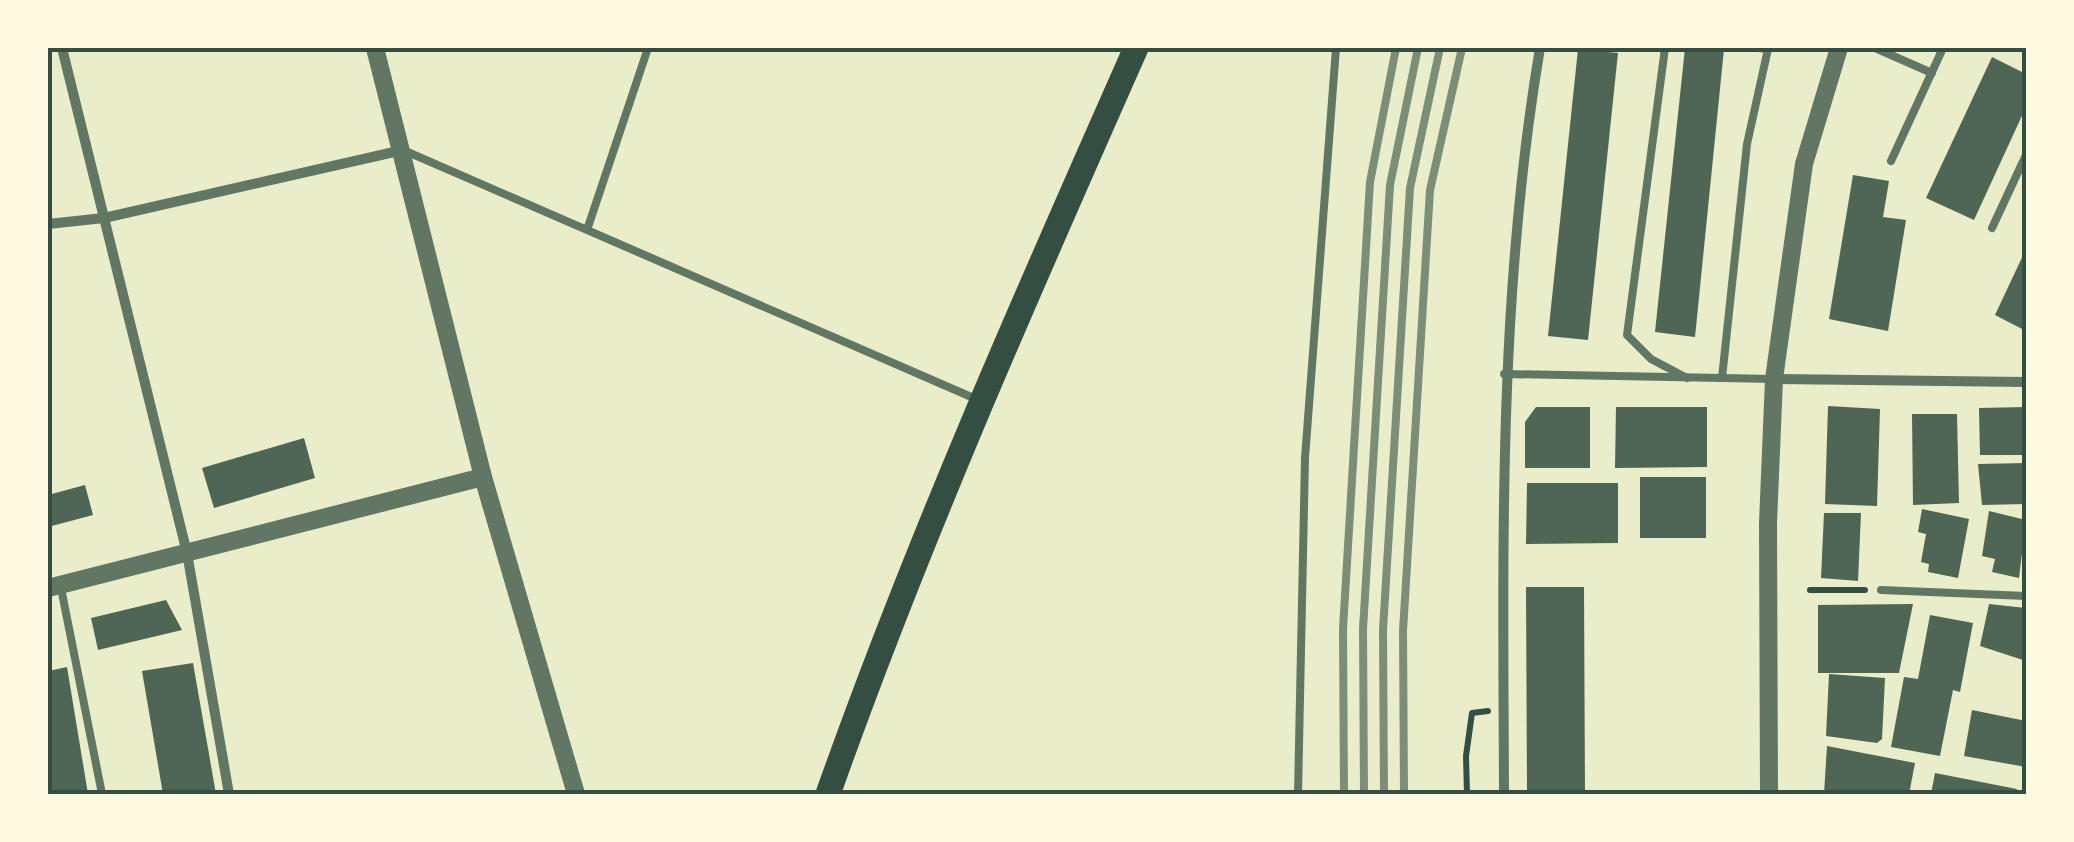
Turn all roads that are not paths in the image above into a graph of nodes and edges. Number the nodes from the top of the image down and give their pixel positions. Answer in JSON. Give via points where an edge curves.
{"nodes":[{"id":1,"x":62,"y":48,"type":"edge"},
{"id":2,"x":375,"y":48,"type":"edge"},
{"id":3,"x":648,"y":48,"type":"edge"},
{"id":4,"x":1136,"y":48,"type":"edge"},
{"id":5,"x":1336,"y":48,"type":"edge"},
{"id":6,"x":1540,"y":48,"type":"edge"},
{"id":7,"x":1664,"y":48,"type":"edge"},
{"id":8,"x":1758,"y":48,"type":"edge"},
{"id":9,"x":1839,"y":48,"type":"edge"},
{"id":10,"x":1875,"y":48,"type":"edge"},
{"id":11,"x":1944,"y":48,"type":"edge"},
{"id":12,"x":1932,"y":72,"type":"junction"},
{"id":13,"x":404,"y":150,"type":"junction"},
{"id":14,"x":2026,"y":155,"type":"edge"},
{"id":15,"x":1891,"y":162,"type":"dead end"},
{"id":16,"x":104,"y":218,"type":"junction"},
{"id":17,"x":48,"y":224,"type":"edge"},
{"id":18,"x":588,"y":227,"type":"junction"},
{"id":19,"x":1992,"y":228,"type":"dead end"},
{"id":20,"x":1504,"y":374,"type":"junction"},
{"id":21,"x":1687,"y":378,"type":"junction"},
{"id":22,"x":1722,"y":378,"type":"junction"},
{"id":23,"x":1774,"y":379,"type":"junction"},
{"id":24,"x":2026,"y":382,"type":"edge"},
{"id":25,"x":980,"y":401,"type":"junction"},
{"id":26,"x":483,"y":477,"type":"junction"},
{"id":27,"x":187,"y":553,"type":"junction"},
{"id":28,"x":54,"y":587,"type":"edge"},
{"id":29,"x":1881,"y":590,"type":"road end"},
{"id":30,"x":2026,"y":596,"type":"edge"},
{"id":31,"x":102,"y":794,"type":"edge"},
{"id":32,"x":229,"y":794,"type":"edge"},
{"id":33,"x":576,"y":794,"type":"edge"},
{"id":34,"x":828,"y":794,"type":"edge"},
{"id":35,"x":1298,"y":794,"type":"edge"},
{"id":36,"x":1504,"y":794,"type":"edge"},
{"id":37,"x":1769,"y":794,"type":"edge"}],
"edges":[{"from":1,"to":16,"type":"street"},
{"from":2,"to":13,"type":"street"},
{"from":3,"to":18,"type":"lane"},
{"from":4,"to":25,"type":"main road"},
{"from":5,"to":35,"type":"lane","via":[[1305,458]]},
{"from":6,"to":20,"type":"street","via":[[1523,148]]},
{"from":7,"to":21,"type":"lane","via":[[1627,336],[1651,359]]},
{"from":8,"to":22,"type":"lane","via":[[1768,49],[1747,144]]},
{"from":9,"to":23,"type":"street","via":[[1804,164]]},
{"from":10,"to":12,"type":"lane"},
{"from":11,"to":12,"type":"lane"},
{"from":12,"to":15,"type":"lane"},
{"from":13,"to":16,"type":"street"},
{"from":13,"to":18,"type":"lane"},
{"from":13,"to":26,"type":"street"},
{"from":14,"to":19,"type":"lane"},
{"from":16,"to":17,"type":"street"},
{"from":16,"to":27,"type":"street"},
{"from":18,"to":25,"type":"lane"},
{"from":20,"to":21,"type":"lane"},
{"from":20,"to":36,"type":"street"},
{"from":21,"to":22,"type":"lane"},
{"from":22,"to":23,"type":"lane"},
{"from":23,"to":24,"type":"street"},
{"from":23,"to":37,"type":"street"},
{"from":25,"to":34,"type":"main road","via":[[888,623]]},
{"from":26,"to":27,"type":"street"},
{"from":26,"to":33,"type":"street"},
{"from":27,"to":28,"type":"street"},
{"from":27,"to":32,"type":"street"},
{"from":28,"to":31,"type":"lane"},
{"from":29,"to":30,"type":"lane"}]}
